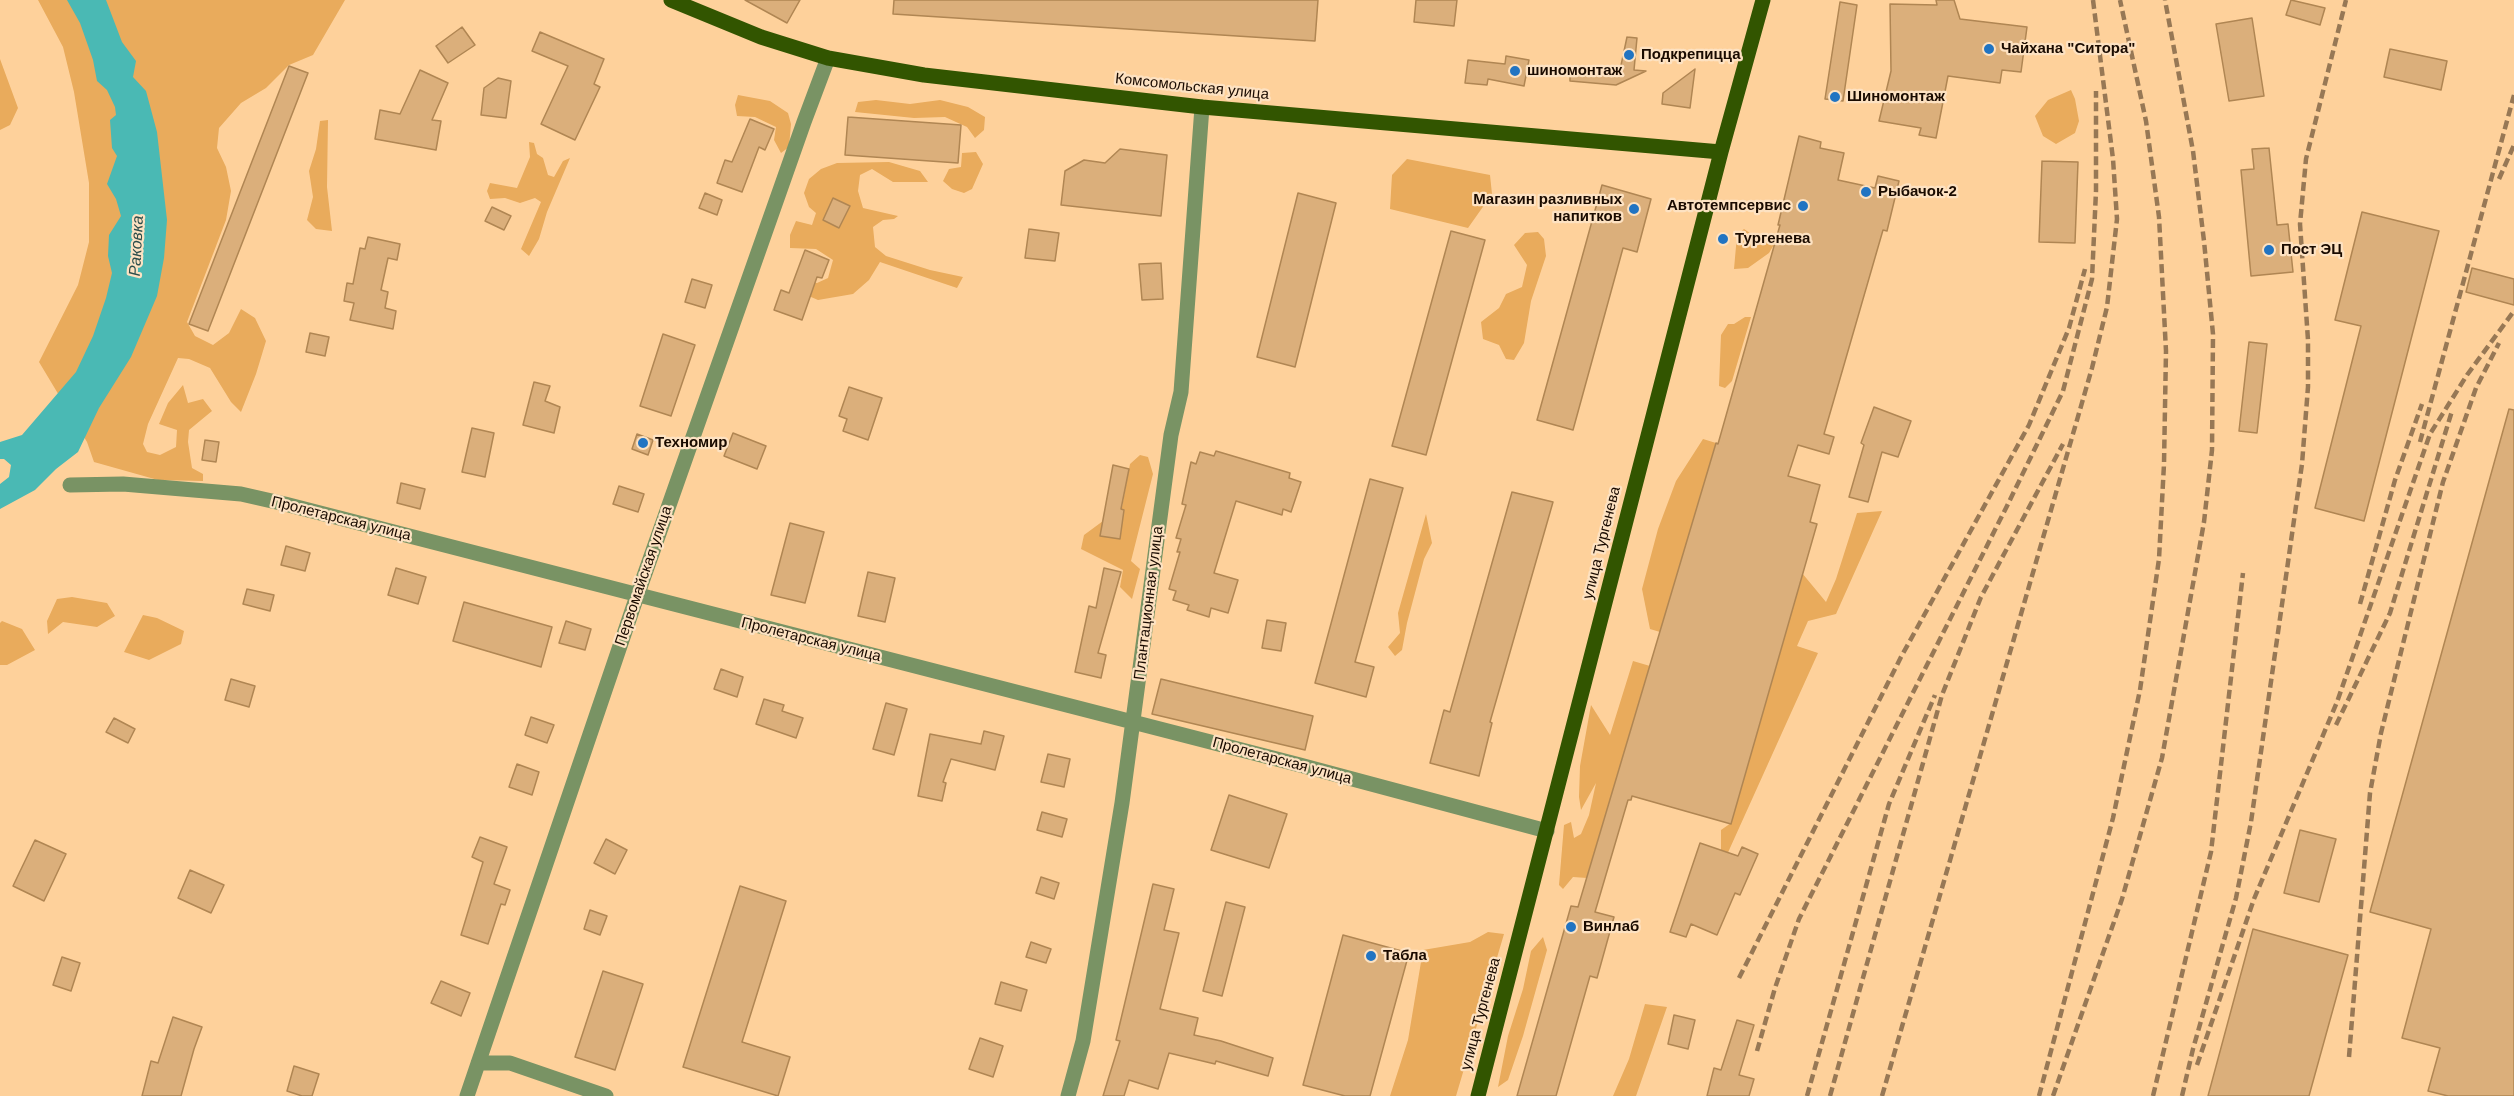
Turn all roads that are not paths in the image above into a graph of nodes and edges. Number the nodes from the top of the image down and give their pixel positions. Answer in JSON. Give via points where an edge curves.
{"nodes":[{"id":1,"x":671,"y":0,"type":"edge"},
{"id":2,"x":1763,"y":0,"type":"edge"},
{"id":3,"x":828,"y":58,"type":"junction"},
{"id":4,"x":1202,"y":107,"type":"junction"},
{"id":5,"x":1721,"y":151,"type":"junction"},
{"id":6,"x":70,"y":485,"type":"dead end"},
{"id":7,"x":637,"y":596,"type":"junction"},
{"id":8,"x":1133,"y":722,"type":"junction"},
{"id":9,"x":1547,"y":831,"type":"junction"},
{"id":10,"x":478,"y":1063,"type":"junction"},
{"id":11,"x":467,"y":1096,"type":"edge"},
{"id":12,"x":606,"y":1096,"type":"edge"},
{"id":13,"x":1068,"y":1096,"type":"edge"},
{"id":14,"x":1478,"y":1096,"type":"edge"}],
"edges":[{"from":1,"to":3,"type":"main road","name":"Комсомольская улица","via":[[761,37]]},
{"from":2,"to":5,"type":"main road","name":"улица Тургенева"},
{"from":3,"to":4,"type":"main road","name":"Комсомольская улица","via":[[924,75]]},
{"from":3,"to":7,"type":"street","name":"Первомайская улица"},
{"from":4,"to":5,"type":"main road","name":"Комсомольская улица"},
{"from":4,"to":8,"type":"street","name":"Плантационная улица","via":[[1181,392],[1171,435]]},
{"from":5,"to":9,"type":"main road","name":"улица Тургенева"},
{"from":6,"to":7,"type":"street","name":"Пролетарская улица","via":[[123,484],[240,494]]},
{"from":7,"to":8,"type":"street","name":"Пролетарская улица"},
{"from":7,"to":10,"type":"street","name":"Первомайская улица"},
{"from":8,"to":9,"type":"street","name":"Пролетарская улица"},
{"from":8,"to":13,"type":"street","name":"Плантационная улица","via":[[1083,1041]]},
{"from":9,"to":14,"type":"main road","name":"улица Тургенева"},
{"from":10,"to":11,"type":"street","name":"Первомайская улица"},
{"from":10,"to":12,"type":"street","via":[[510,1063]]}]}
